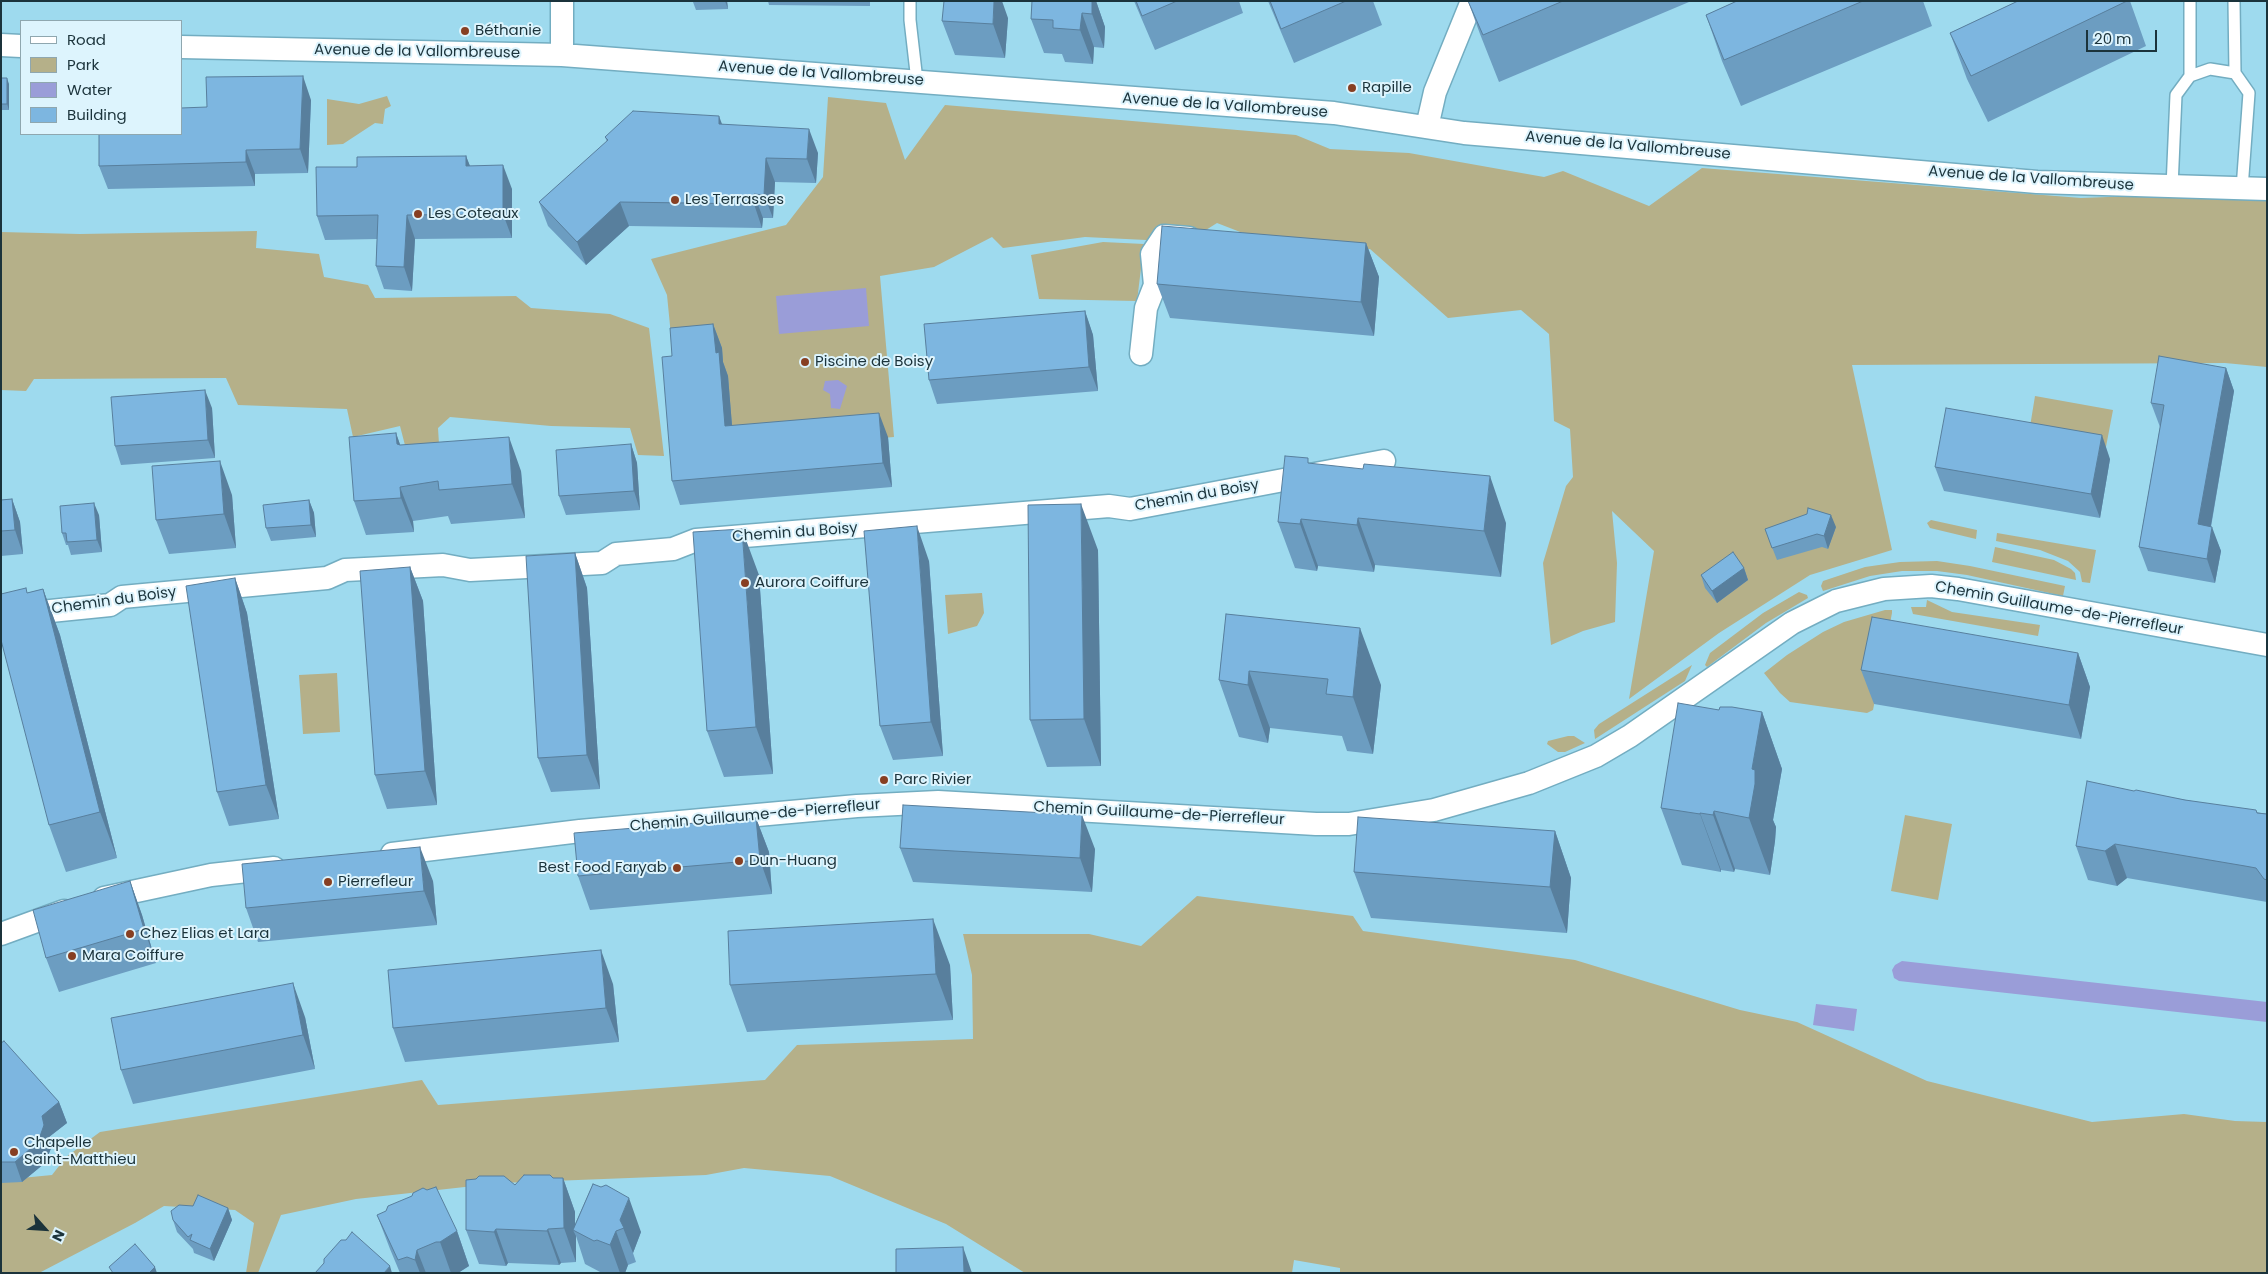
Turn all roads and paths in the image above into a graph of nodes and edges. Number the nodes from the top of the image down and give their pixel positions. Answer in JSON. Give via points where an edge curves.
{"nodes":[{"id":1,"x":562,"y":1,"type":"edge"},
{"id":2,"x":910,"y":1,"type":"edge"},
{"id":3,"x":1472,"y":1,"type":"edge"},
{"id":4,"x":2190,"y":1,"type":"edge"},
{"id":5,"x":2234,"y":1,"type":"edge"},
{"id":6,"x":1,"y":45,"type":"edge"},
{"id":7,"x":20,"y":46,"type":"edge"},
{"id":8,"x":182,"y":46,"type":"edge"},
{"id":9,"x":562,"y":55,"type":"junction"},
{"id":10,"x":2235,"y":73,"type":"junction"},
{"id":11,"x":2190,"y":76,"type":"junction"},
{"id":12,"x":917,"y":82,"type":"junction"},
{"id":13,"x":1427,"y":127,"type":"junction"},
{"id":14,"x":2172,"y":187,"type":"junction"},
{"id":15,"x":2242,"y":189,"type":"junction"},
{"id":16,"x":2267,"y":189,"type":"edge"},
{"id":17,"x":1214,"y":238,"type":"edge"},
{"id":18,"x":1141,"y":354,"type":"dead end"},
{"id":19,"x":1384,"y":461,"type":"dead end"},
{"id":20,"x":1,"y":616,"type":"edge"},
{"id":21,"x":2267,"y":644,"type":"edge"},
{"id":22,"x":368,"y":857,"type":"edge"},
{"id":23,"x":292,"y":866,"type":"edge"},
{"id":24,"x":1,"y":934,"type":"edge"}],
"edges":[{"from":1,"to":9,"type":"street"},
{"from":2,"to":12,"type":"lane"},
{"from":3,"to":13,"type":"street","via":[[1436,92]]},
{"from":4,"to":11,"type":"lane"},
{"from":5,"to":10,"type":"lane"},
{"from":6,"to":7,"type":"street"},
{"from":8,"to":9,"type":"street","name":"Avenue de la Vallombreuse"},
{"from":9,"to":12,"type":"street","name":"Avenue de la Vallombreuse"},
{"from":10,"to":11,"type":"lane","via":[[2210,69]]},
{"from":10,"to":15,"type":"lane","via":[[2249,94]]},
{"from":11,"to":14,"type":"lane","via":[[2176,95]]},
{"from":12,"to":13,"type":"street","name":"Avenue de la Vallombreuse","via":[[1334,113]]},
{"from":13,"to":14,"type":"street","name":"Avenue de la Vallombreuse","via":[[1464,133],[2027,181]]},
{"from":14,"to":15,"type":"street","name":"Avenue de la Vallombreuse"},
{"from":15,"to":16,"type":"street","name":"Avenue de la Vallombreuse"},
{"from":17,"to":18,"type":"street","via":[[1164,236],[1152,254],[1155,285],[1146,308]]},
{"from":19,"to":20,"type":"street","name":"Chemin du Boisy","via":[[1130,509],[1109,506],[696,540],[674,548],[616,554],[602,563],[470,570],[443,564],[345,570],[327,578],[122,597],[110,605]]},
{"from":21,"to":22,"type":"street","name":"Chemin Guillaume-de-Pierrefleur","via":[[1958,589],[1931,586],[1884,589],[1836,601],[1792,623],[1630,736],[1596,756],[1528,783],[1434,810],[1349,824],[1316,824],[938,802],[857,806],[580,832]]},
{"from":23,"to":24,"type":"street","via":[[211,875],[118,893],[33,920]]}]}
